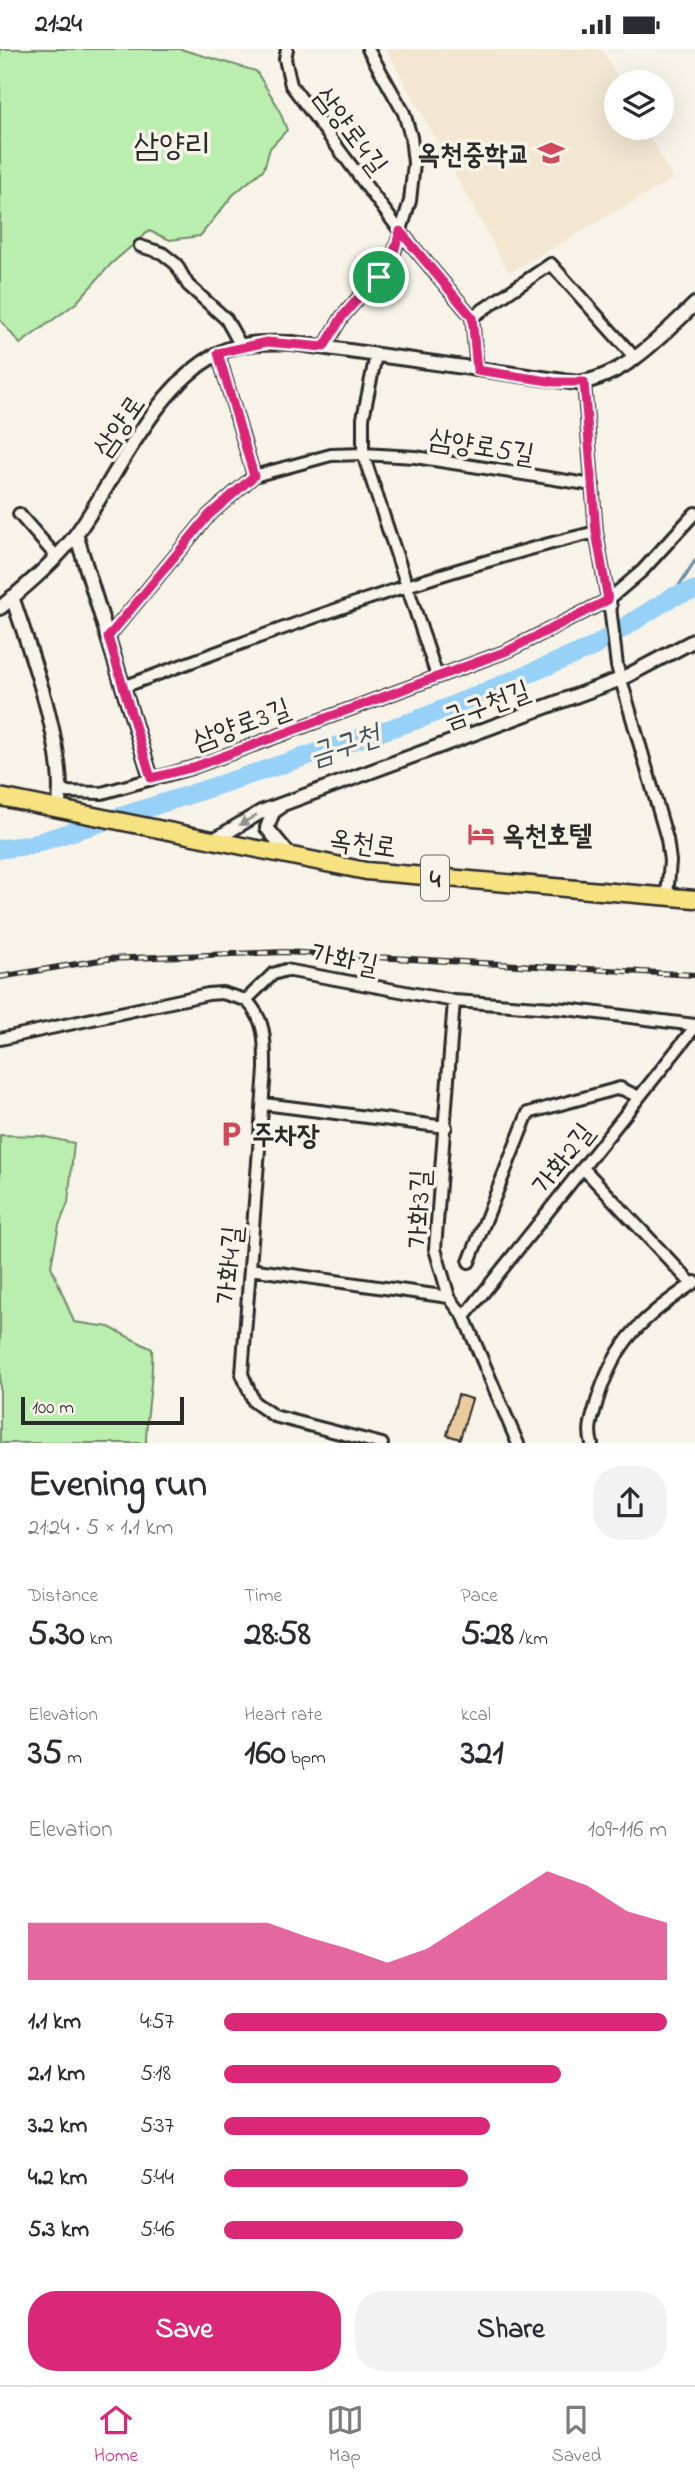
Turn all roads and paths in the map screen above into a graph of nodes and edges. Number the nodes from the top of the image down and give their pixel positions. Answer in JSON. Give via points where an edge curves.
{"nodes":[{"id":1,"x":287,"y":49,"type":"edge"},
{"id":2,"x":368,"y":49,"type":"edge"},
{"id":3,"x":400,"y":231,"type":"junction"},
{"id":4,"x":140,"y":246,"type":"dead end"},
{"id":5,"x":693,"y":309,"type":"edge"},
{"id":6,"x":472,"y":317,"type":"junction"},
{"id":7,"x":241,"y":346,"type":"junction"},
{"id":8,"x":324,"y":347,"type":"junction"},
{"id":9,"x":218,"y":353,"type":"junction"},
{"id":10,"x":376,"y":355,"type":"junction"},
{"id":11,"x":635,"y":358,"type":"junction"},
{"id":12,"x":477,"y":370,"type":"junction"},
{"id":13,"x":584,"y":382,"type":"junction"},
{"id":14,"x":363,"y":454,"type":"junction"},
{"id":15,"x":254,"y":476,"type":"junction"},
{"id":16,"x":593,"y":485,"type":"junction"},
{"id":17,"x":695,"y":513,"type":"edge"},
{"id":18,"x":19,"y":514,"type":"dead end"},
{"id":19,"x":596,"y":532,"type":"junction"},
{"id":20,"x":76,"y":534,"type":"junction"},
{"id":21,"x":55,"y":555,"type":"junction"},
{"id":22,"x":407,"y":585,"type":"junction"},
{"id":23,"x":12,"y":597,"type":"junction"},
{"id":24,"x":609,"y":603,"type":"junction"},
{"id":25,"x":0,"y":608,"type":"edge"},
{"id":26,"x":108,"y":637,"type":"junction"},
{"id":27,"x":695,"y":641,"type":"edge"},
{"id":28,"x":437,"y":676,"type":"junction"},
{"id":29,"x":621,"y":679,"type":"junction"},
{"id":30,"x":124,"y":687,"type":"junction"},
{"id":31,"x":151,"y":778,"type":"junction"},
{"id":32,"x":62,"y":792,"type":"junction"},
{"id":33,"x":0,"y":797,"type":"edge"},
{"id":34,"x":288,"y":802,"type":"junction"},
{"id":35,"x":58,"y":809,"type":"junction"},
{"id":36,"x":211,"y":842,"type":"junction"},
{"id":37,"x":292,"y":858,"type":"junction"},
{"id":38,"x":667,"y":897,"type":"junction"},
{"id":39,"x":695,"y":899,"type":"edge"},
{"id":40,"x":246,"y":1000,"type":"junction"},
{"id":41,"x":454,"y":1001,"type":"junction"},
{"id":42,"x":695,"y":1026,"type":"edge"},
{"id":43,"x":0,"y":1039,"type":"edge"},
{"id":44,"x":639,"y":1097,"type":"junction"},
{"id":45,"x":264,"y":1104,"type":"junction"},
{"id":46,"x":446,"y":1127,"type":"junction"},
{"id":47,"x":583,"y":1168,"type":"junction"},
{"id":48,"x":469,"y":1262,"type":"dead end"},
{"id":49,"x":250,"y":1269,"type":"junction"},
{"id":50,"x":693,"y":1283,"type":"edge"},
{"id":51,"x":449,"y":1297,"type":"junction"},
{"id":52,"x":464,"y":1317,"type":"junction"},
{"id":53,"x":378,"y":1443,"type":"edge"},
{"id":54,"x":518,"y":1443,"type":"edge"},
{"id":55,"x":592,"y":1443,"type":"edge"}],
"edges":[{"from":1,"to":3,"type":"street","name":"삼양로4길","via":[[290,85]]},
{"from":2,"to":3,"type":"street","name":"삼양로4길","via":[[404,113],[411,137],[410,201]]},
{"from":3,"to":6,"type":"street"},
{"from":3,"to":8,"type":"street","name":"삼양로4길","via":[[392,259],[342,317]]},
{"from":4,"to":7,"type":"street","via":[[162,253],[176,264],[188,285],[226,319]]},
{"from":5,"to":11,"type":"street","name":"삼양로"},
{"from":6,"to":11,"type":"street","via":[[551,264]]},
{"from":6,"to":12,"type":"street"},
{"from":7,"to":8,"type":"street","name":"삼양로","via":[[267,342]]},
{"from":7,"to":9,"type":"street","name":"삼양로"},
{"from":8,"to":10,"type":"street","name":"삼양로"},
{"from":9,"to":15,"type":"street"},
{"from":9,"to":20,"type":"street","name":"삼양로","via":[[187,376],[169,397],[133,443]]},
{"from":10,"to":12,"type":"street","name":"삼양로"},
{"from":10,"to":14,"type":"street","via":[[363,418]]},
{"from":11,"to":13,"type":"street","name":"삼양로","via":[[616,372]]},
{"from":12,"to":13,"type":"street","name":"삼양로"},
{"from":13,"to":16,"type":"street"},
{"from":14,"to":15,"type":"street","name":"삼양로5길","via":[[331,455]]},
{"from":14,"to":16,"type":"street","name":"삼양로5길","via":[[415,457]]},
{"from":14,"to":22,"type":"street"},
{"from":15,"to":26,"type":"street","via":[[209,515]]},
{"from":16,"to":19,"type":"street"},
{"from":17,"to":24,"type":"street"},
{"from":18,"to":21,"type":"street"},
{"from":19,"to":22,"type":"street","via":[[511,552]]},
{"from":19,"to":24,"type":"street"},
{"from":20,"to":21,"type":"street","name":"삼양로"},
{"from":20,"to":26,"type":"street"},
{"from":21,"to":23,"type":"street","name":"삼양로"},
{"from":22,"to":28,"type":"street"},
{"from":22,"to":30,"type":"street"},
{"from":23,"to":25,"type":"street","name":"삼양로"},
{"from":23,"to":32,"type":"street","via":[[57,755]]},
{"from":24,"to":28,"type":"street","via":[[507,651]]},
{"from":24,"to":29,"type":"street"},
{"from":26,"to":30,"type":"street"},
{"from":27,"to":29,"type":"street","name":"금구천길"},
{"from":28,"to":31,"type":"street","name":"삼양로3길","via":[[191,768]]},
{"from":29,"to":34,"type":"street","name":"금구천길"},
{"from":29,"to":38,"type":"street","via":[[667,839]]},
{"from":30,"to":31,"type":"street"},
{"from":31,"to":32,"type":"street","name":"삼양로3길","via":[[102,793]]},
{"from":32,"to":35,"type":"street"},
{"from":33,"to":35,"type":"main road","number":"4"},
{"from":34,"to":36,"type":"street","name":"금구천길","one_way":true,"via":[[261,812]]},
{"from":34,"to":37,"type":"street","via":[[273,812],[267,828]]},
{"from":35,"to":36,"type":"main road","name":"옥천로","number":"4"},
{"from":36,"to":37,"type":"main road","name":"옥천로","number":"4"},
{"from":37,"to":38,"type":"main road","name":"옥천로","number":"4","via":[[379,873]]},
{"from":38,"to":39,"type":"main road","name":"옥천로","number":"4"},
{"from":40,"to":41,"type":"street","name":"가화길","via":[[273,974],[286,970]]},
{"from":40,"to":43,"type":"street","via":[[208,994]]},
{"from":40,"to":45,"type":"street","name":"가화4길","via":[[265,1035]]},
{"from":41,"to":42,"type":"street","name":"가화길","via":[[566,1009]]},
{"from":41,"to":46,"type":"street","name":"가화3길"},
{"from":42,"to":44,"type":"street","name":"가화2길"},
{"from":44,"to":47,"type":"street","name":"가화2길"},
{"from":44,"to":48,"type":"street","via":[[620,1088],[528,1113]]},
{"from":45,"to":46,"type":"street"},
{"from":45,"to":49,"type":"street","name":"가화4길"},
{"from":46,"to":51,"type":"street","name":"가화3길","via":[[435,1249]]},
{"from":47,"to":50,"type":"street"},
{"from":47,"to":52,"type":"street","name":"가화2길"},
{"from":49,"to":51,"type":"street"},
{"from":49,"to":53,"type":"street","name":"가화4길","via":[[242,1374],[254,1402],[274,1416]]},
{"from":50,"to":55,"type":"street","via":[[626,1338],[605,1375],[588,1431]]},
{"from":51,"to":52,"type":"street","name":"가화3길"},
{"from":52,"to":54,"type":"street","name":"가화3길"}]}
